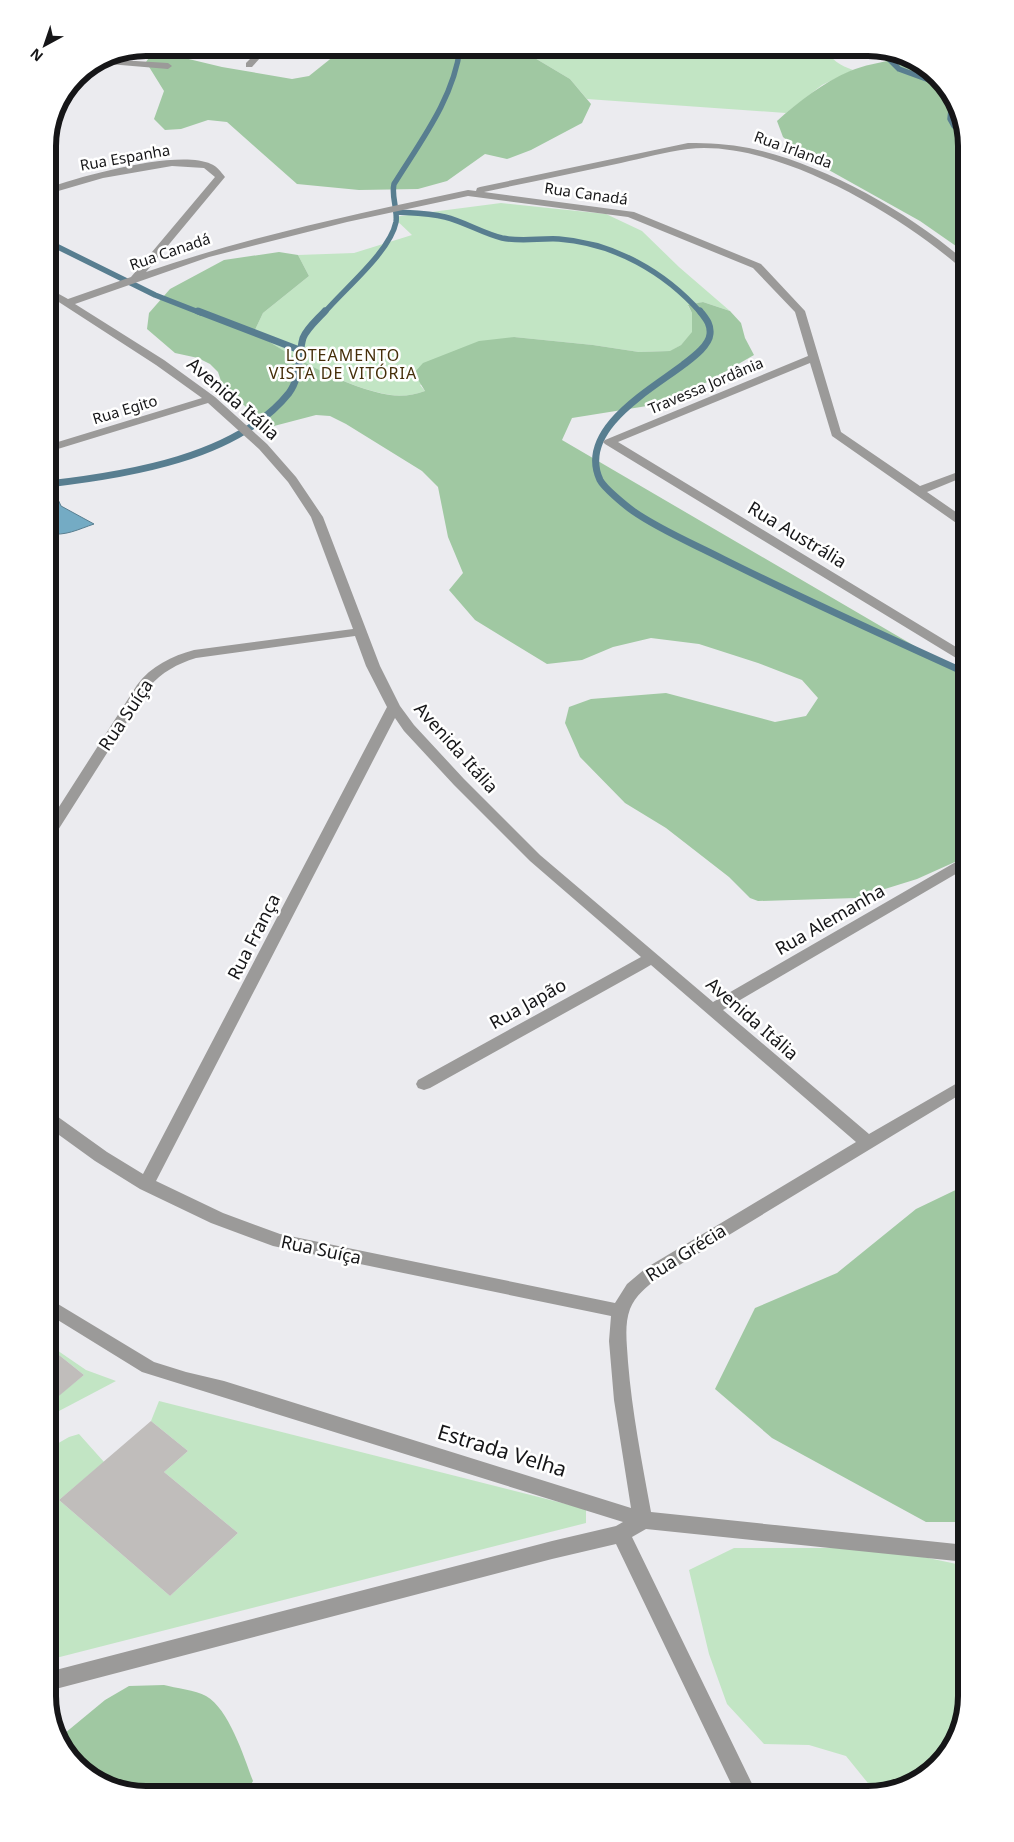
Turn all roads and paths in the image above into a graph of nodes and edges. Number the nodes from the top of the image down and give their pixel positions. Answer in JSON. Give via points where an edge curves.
{"nodes":[{"id":1,"x":257,"y":56,"type":"edge"},
{"id":2,"x":114,"y":62,"type":"edge"},
{"id":3,"x":249,"y":65,"type":"dead end"},
{"id":4,"x":168,"y":66,"type":"dead end"},
{"id":5,"x":56,"y":188,"type":"edge"},
{"id":6,"x":468,"y":193,"type":"junction"},
{"id":7,"x":958,"y":259,"type":"edge"},
{"id":8,"x":133,"y":280,"type":"junction"},
{"id":9,"x":56,"y":296,"type":"edge"},
{"id":10,"x":67,"y":303,"type":"junction"},
{"id":11,"x":814,"y":357,"type":"junction"},
{"id":12,"x":210,"y":399,"type":"junction"},
{"id":13,"x":609,"y":442,"type":"joint"},
{"id":14,"x":56,"y":447,"type":"edge"},
{"id":15,"x":958,"y":475,"type":"edge"},
{"id":16,"x":919,"y":491,"type":"junction"},
{"id":17,"x":958,"y":518,"type":"edge"},
{"id":18,"x":360,"y":632,"type":"junction"},
{"id":19,"x":958,"y":653,"type":"edge"},
{"id":20,"x":394,"y":707,"type":"junction"},
{"id":21,"x":56,"y":822,"type":"edge"},
{"id":22,"x":958,"y":867,"type":"edge"},
{"id":23,"x":652,"y":958,"type":"junction"},
{"id":24,"x":712,"y":1010,"type":"junction"},
{"id":25,"x":424,"y":1084,"type":"dead end"},
{"id":26,"x":958,"y":1089,"type":"edge"},
{"id":27,"x":56,"y":1124,"type":"edge"},
{"id":28,"x":867,"y":1142,"type":"junction"},
{"id":29,"x":146,"y":1184,"type":"junction"},
{"id":30,"x":56,"y":1310,"type":"edge"},
{"id":31,"x":621,"y":1311,"type":"junction"},
{"id":32,"x":643,"y":1520,"type":"junction"},
{"id":33,"x":621,"y":1534,"type":"junction"},
{"id":34,"x":958,"y":1553,"type":"edge"},
{"id":35,"x":56,"y":1680,"type":"edge"},
{"id":36,"x":743,"y":1786,"type":"edge"}],
"edges":[{"from":1,"to":3,"type":"street"},
{"from":2,"to":4,"type":"street"},
{"from":5,"to":8,"type":"street","name":"Rua Espanha","via":[[171,163],[207,165],[220,177]]},
{"from":6,"to":7,"type":"street","name":"Rua Irlanda","via":[[688,146],[743,149],[775,158],[846,187],[917,227]]},
{"from":6,"to":8,"type":"street","name":"Rua Canadá","via":[[346,219],[205,255]]},
{"from":6,"to":11,"type":"street","name":"Rua Canadá","via":[[630,214],[757,266],[800,311]]},
{"from":8,"to":10,"type":"street","name":"Rua Canadá"},
{"from":9,"to":10,"type":"street","name":"Avenida Itália"},
{"from":10,"to":12,"type":"street","name":"Avenida Itália","via":[[162,363]]},
{"from":11,"to":13,"type":"street","name":"Travessa Jordânia"},
{"from":11,"to":16,"type":"street","name":"Rua Canadá","via":[[836,434]]},
{"from":12,"to":14,"type":"street","name":"Rua Egito"},
{"from":12,"to":18,"type":"street","name":"Avenida Itália","via":[[278,463],[306,499],[332,553]]},
{"from":13,"to":19,"type":"street","name":"Rua Austrália"},
{"from":15,"to":16,"type":"street"},
{"from":16,"to":17,"type":"street","name":"Rua Canadá"},
{"from":18,"to":20,"type":"street","name":"Avenida Itália"},
{"from":18,"to":21,"type":"street","name":"Rua Suíça","via":[[194,654],[170,663],[144,685]]},
{"from":20,"to":23,"type":"street","name":"Avenida Itália","via":[[409,728],[535,858]]},
{"from":20,"to":29,"type":"street","name":"Rua França"},
{"from":22,"to":24,"type":"street","name":"Rua Alemanha"},
{"from":23,"to":24,"type":"street","name":"Avenida Itália"},
{"from":23,"to":25,"type":"street","name":"Rua Japão"},
{"from":24,"to":28,"type":"street","name":"Avenida Itália"},
{"from":26,"to":28,"type":"street","name":"Rua Grécia"},
{"from":27,"to":29,"type":"street","name":"Rua Suíça","via":[[96,1155]]},
{"from":28,"to":31,"type":"street","name":"Rua Grécia","via":[[652,1273],[633,1289]]},
{"from":29,"to":31,"type":"street","name":"Rua Suíça","via":[[231,1225],[279,1242]]},
{"from":30,"to":32,"type":"street","name":"Estrada Velha","via":[[148,1367]]},
{"from":31,"to":32,"type":"street","name":"Rua Grécia","via":[[617,1328],[621,1394]]},
{"from":32,"to":33,"type":"street"},
{"from":32,"to":34,"type":"street","name":"Estrada Velha"},
{"from":33,"to":35,"type":"street"},
{"from":33,"to":36,"type":"street"}]}
